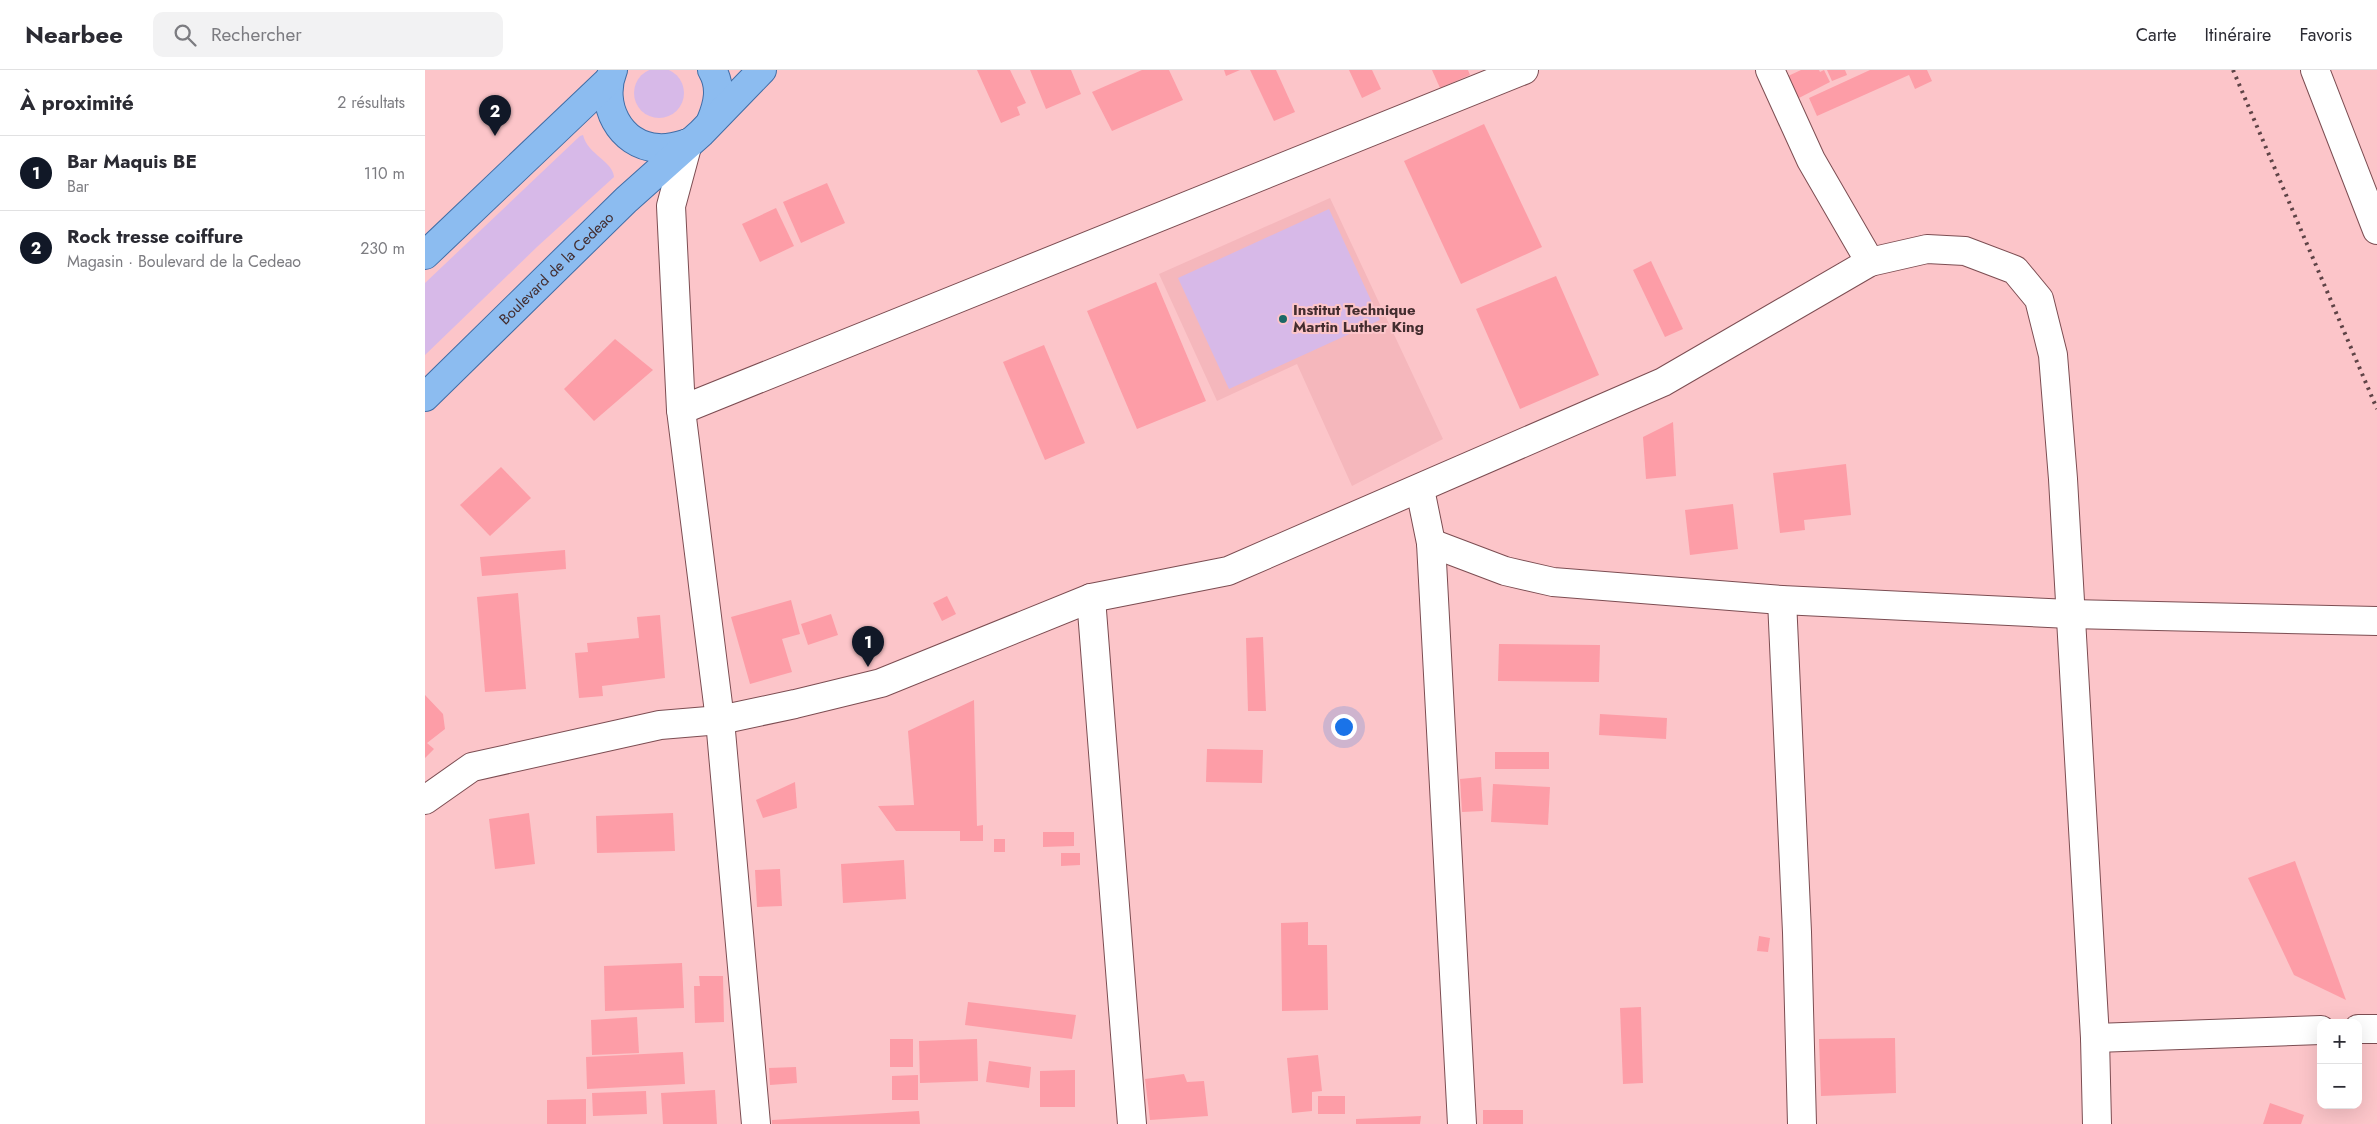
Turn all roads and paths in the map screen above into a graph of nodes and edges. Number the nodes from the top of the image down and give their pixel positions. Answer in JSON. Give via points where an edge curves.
{"nodes":[{"id":1,"x":713,"y":70,"type":"edge"},
{"id":2,"x":762,"y":70,"type":"edge"},
{"id":3,"x":1524,"y":70,"type":"edge"},
{"id":4,"x":1770,"y":70,"type":"edge"},
{"id":5,"x":2315,"y":70,"type":"edge"},
{"id":6,"x":611,"y":75,"type":"edge"},
{"id":7,"x":711,"y":121,"type":"junction"},
{"id":8,"x":688,"y":143,"type":"junction"},
{"id":9,"x":2377,"y":230,"type":"edge"},
{"id":10,"x":425,"y":254,"type":"edge"},
{"id":11,"x":1870,"y":262,"type":"junction"},
{"id":12,"x":425,"y":397,"type":"edge"},
{"id":13,"x":681,"y":410,"type":"junction"},
{"id":14,"x":1420,"y":488,"type":"junction"},
{"id":15,"x":1431,"y":543,"type":"junction"},
{"id":16,"x":1091,"y":598,"type":"junction"},
{"id":17,"x":1782,"y":600,"type":"junction"},
{"id":18,"x":2070,"y":614,"type":"junction"},
{"id":19,"x":2377,"y":621,"type":"edge"},
{"id":20,"x":720,"y":720,"type":"junction"},
{"id":21,"x":425,"y":800,"type":"edge"},
{"id":22,"x":2362,"y":1029,"type":"edge"},
{"id":23,"x":2377,"y":1029,"type":"edge"},
{"id":24,"x":2317,"y":1030,"type":"edge"},
{"id":25,"x":2095,"y":1038,"type":"junction"},
{"id":26,"x":756,"y":1124,"type":"edge"},
{"id":27,"x":1132,"y":1124,"type":"edge"},
{"id":28,"x":1462,"y":1124,"type":"edge"},
{"id":29,"x":1803,"y":1124,"type":"edge"},
{"id":30,"x":2097,"y":1124,"type":"edge"}],
"edges":[{"from":1,"to":7,"type":"main road","name":"Boulevard de la Cedeao","via":[[718,90],[717,106]]},
{"from":2,"to":7,"type":"main road","name":"Boulevard de la Cedeao"},
{"from":3,"to":13,"type":"street"},
{"from":4,"to":11,"type":"street","via":[[1811,160]]},
{"from":5,"to":9,"type":"street"},
{"from":6,"to":8,"type":"main road","via":[[607,96],[610,111],[628,136],[642,145],[657,148],[673,148]]},
{"from":6,"to":10,"type":"main road"},
{"from":7,"to":8,"type":"main road","name":"Boulevard de la Cedeao"},
{"from":8,"to":12,"type":"main road","name":"Boulevard de la Cedeao"},
{"from":8,"to":13,"type":"street","via":[[671,206]]},
{"from":11,"to":14,"type":"street","via":[[1663,382]]},
{"from":11,"to":18,"type":"street","via":[[1927,249],[1965,251],[2015,270],[2039,299],[2053,355]]},
{"from":13,"to":20,"type":"street"},
{"from":14,"to":15,"type":"street"},
{"from":14,"to":16,"type":"street","via":[[1229,571]]},
{"from":15,"to":17,"type":"street","via":[[1505,571],[1553,582]]},
{"from":15,"to":28,"type":"street"},
{"from":16,"to":20,"type":"street","via":[[881,683]]},
{"from":16,"to":27,"type":"street"},
{"from":17,"to":18,"type":"street"},
{"from":17,"to":29,"type":"street"},
{"from":18,"to":19,"type":"street"},
{"from":18,"to":25,"type":"street"},
{"from":20,"to":21,"type":"street","via":[[660,725],[472,767]]},
{"from":20,"to":26,"type":"street"},
{"from":22,"to":23,"type":"street"},
{"from":24,"to":25,"type":"street"},
{"from":25,"to":30,"type":"street"}]}
